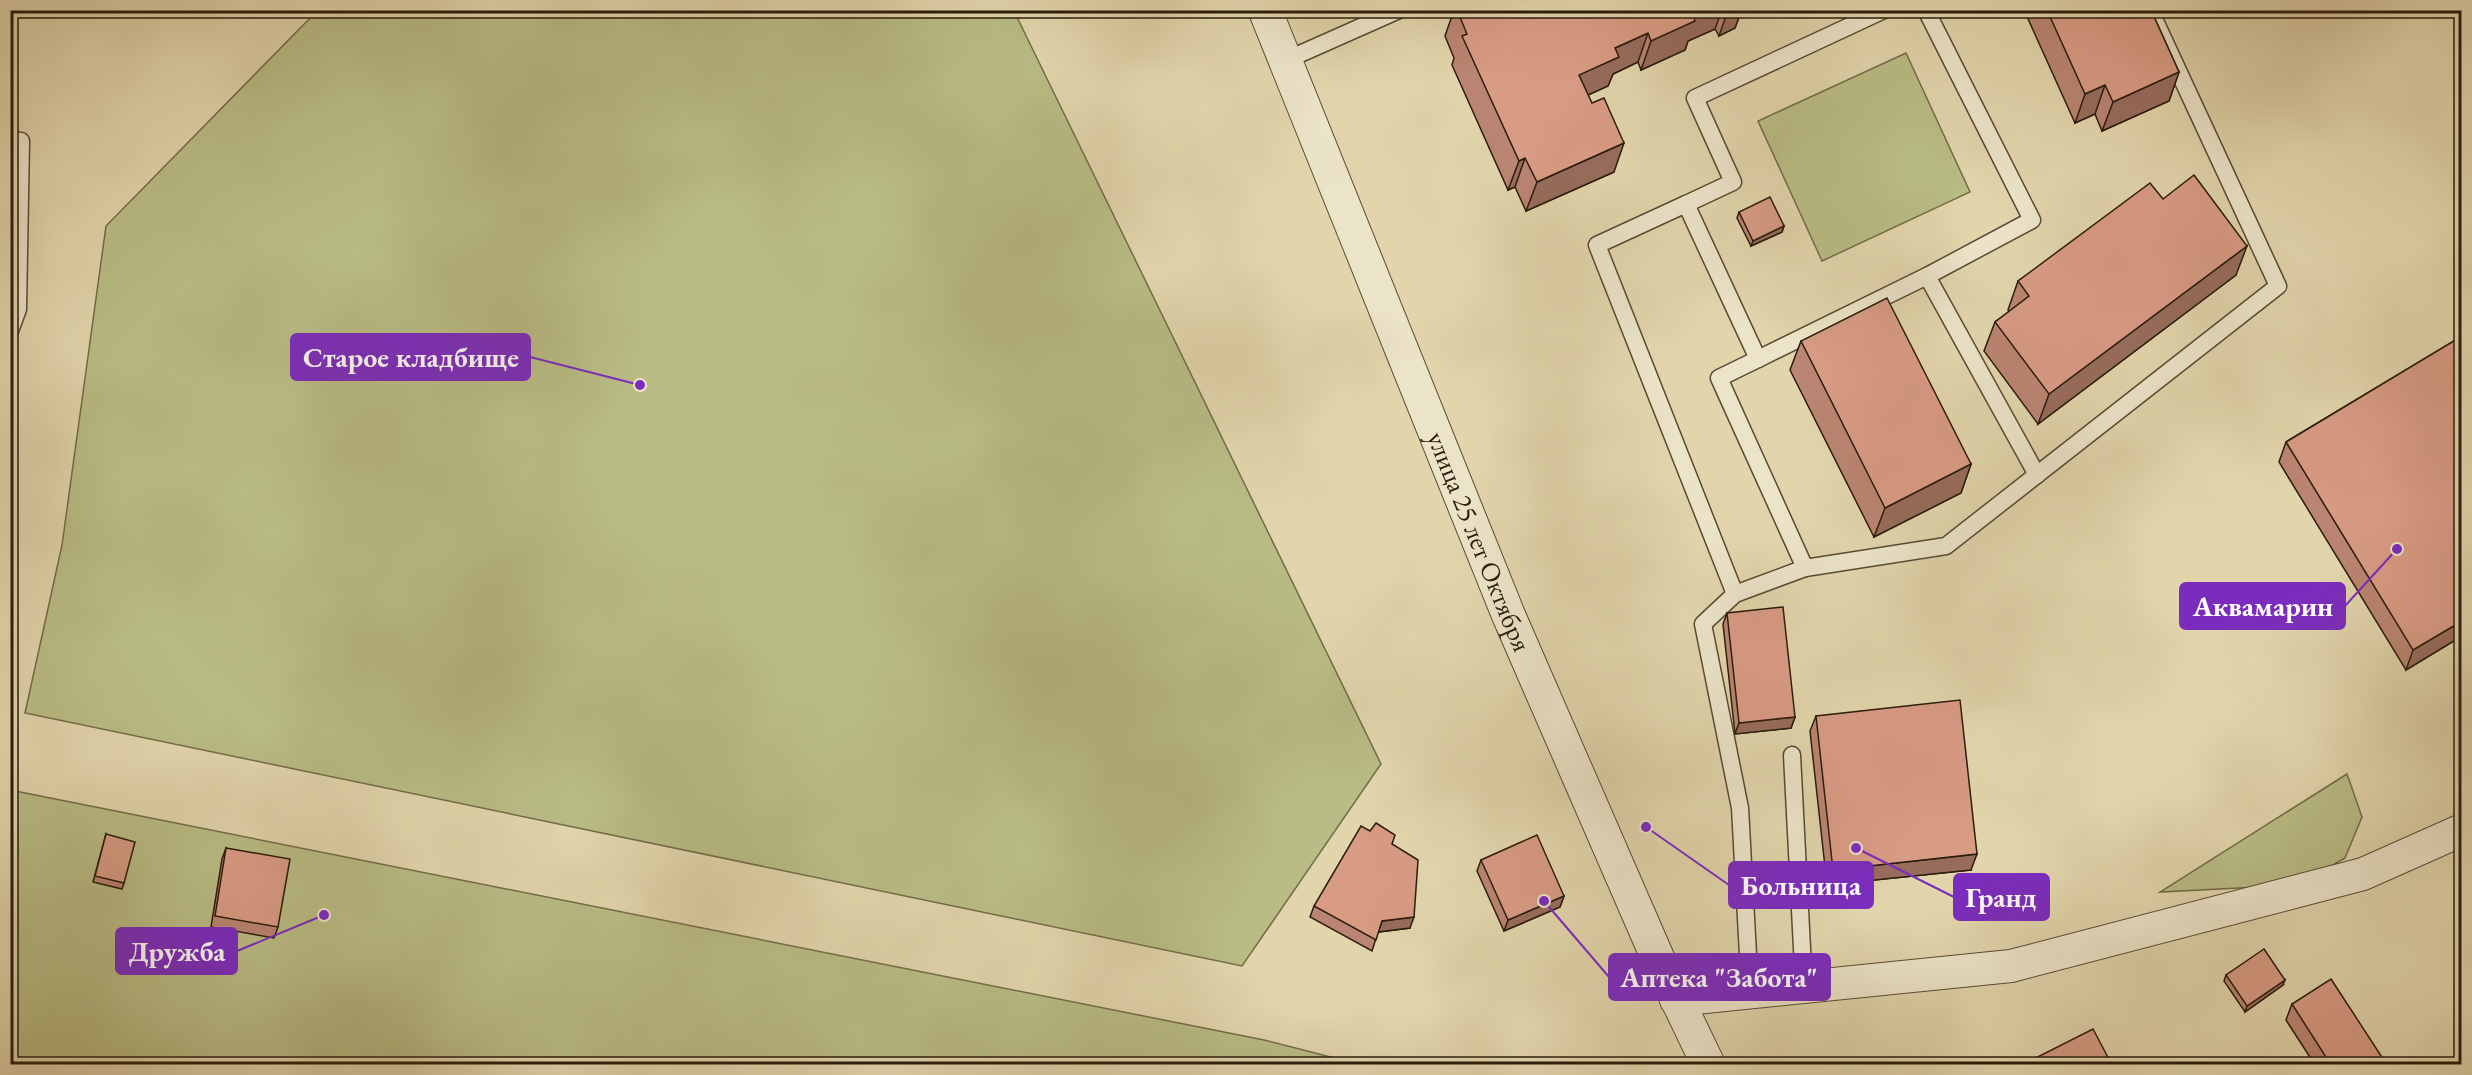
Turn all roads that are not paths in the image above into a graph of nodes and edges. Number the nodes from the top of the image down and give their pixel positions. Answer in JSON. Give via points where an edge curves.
{"nodes":[{"id":1,"x":1265,"y":10,"type":"edge"},
{"id":2,"x":1399,"y":10,"type":"edge"},
{"id":3,"x":1884,"y":10,"type":"edge"},
{"id":4,"x":1926,"y":10,"type":"edge"},
{"id":5,"x":2150,"y":10,"type":"edge"},
{"id":6,"x":1284,"y":61,"type":"junction"},
{"id":7,"x":10,"y":140,"type":"edge"},
{"id":8,"x":1686,"y":204,"type":"junction"},
{"id":9,"x":1927,"y":276,"type":"junction"},
{"id":10,"x":10,"y":331,"type":"edge"},
{"id":11,"x":1758,"y":359,"type":"junction"},
{"id":12,"x":2037,"y":475,"type":"junction"},
{"id":13,"x":1805,"y":568,"type":"junction"},
{"id":14,"x":1735,"y":594,"type":"junction"},
{"id":15,"x":1792,"y":755,"type":"dead end"},
{"id":16,"x":2462,"y":830,"type":"edge"},
{"id":17,"x":1803,"y":987,"type":"junction"},
{"id":18,"x":1750,"y":992,"type":"junction"},
{"id":19,"x":1676,"y":999,"type":"junction"},
{"id":20,"x":1708,"y":1065,"type":"edge"}],
"edges":[{"from":1,"to":6,"type":"street","name":"улица 25 лет Октября"},
{"from":2,"to":6,"type":"lane"},
{"from":3,"to":8,"type":"lane","via":[[1695,98],[1733,182]]},
{"from":4,"to":9,"type":"lane","via":[[2032,220]]},
{"from":5,"to":12,"type":"lane","via":[[2278,286]]},
{"from":6,"to":19,"type":"street","name":"улица 25 лет Октября","via":[[1508,614]]},
{"from":7,"to":10,"type":"lane","via":[[21,141],[18,309]]},
{"from":8,"to":11,"type":"lane"},
{"from":8,"to":14,"type":"lane","via":[[1597,244]]},
{"from":9,"to":11,"type":"lane"},
{"from":9,"to":12,"type":"lane"},
{"from":11,"to":13,"type":"lane","via":[[1719,378]]},
{"from":12,"to":13,"type":"lane","via":[[1946,546]]},
{"from":13,"to":14,"type":"lane"},
{"from":14,"to":18,"type":"lane","via":[[1703,624],[1740,808]]},
{"from":15,"to":17,"type":"lane"},
{"from":16,"to":17,"type":"street","via":[[2363,874],[2011,966]]},
{"from":17,"to":18,"type":"street"},
{"from":18,"to":19,"type":"street"},
{"from":19,"to":20,"type":"street","name":"улица 25 лет Октября"}]}
